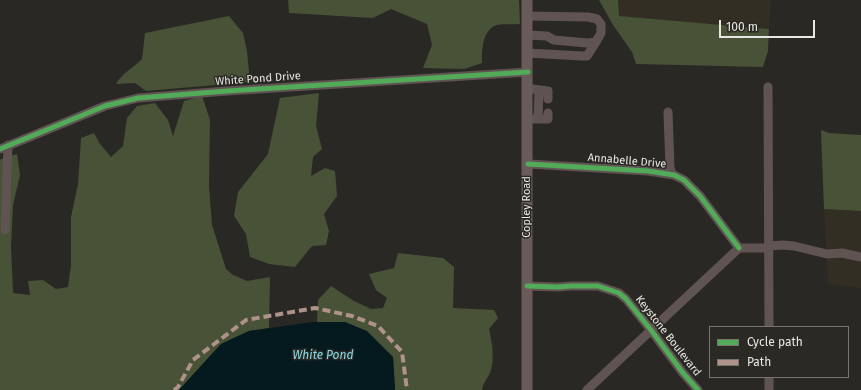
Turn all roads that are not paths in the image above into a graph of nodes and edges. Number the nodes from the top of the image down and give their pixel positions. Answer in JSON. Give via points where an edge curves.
{"nodes":[{"id":1,"x":527,"y":0,"type":"edge"},
{"id":2,"x":527,"y":16,"type":"junction"},
{"id":3,"x":527,"y":35,"type":"junction"},
{"id":4,"x":596,"y":42,"type":"junction"},
{"id":5,"x":527,"y":53,"type":"junction"},
{"id":6,"x":528,"y":72,"type":"junction"},
{"id":7,"x":768,"y":87,"type":"dead end"},
{"id":8,"x":533,"y":89,"type":"junction"},
{"id":9,"x":548,"y":99,"type":"dead end"},
{"id":10,"x":668,"y":112,"type":"dead end"},
{"id":11,"x":548,"y":113,"type":"dead end"},
{"id":12,"x":533,"y":119,"type":"junction"},
{"id":13,"x":4,"y":147,"type":"edge"},
{"id":14,"x":528,"y":164,"type":"junction"},
{"id":15,"x":672,"y":174,"type":"junction"},
{"id":16,"x":5,"y":230,"type":"dead end"},
{"id":17,"x":769,"y":247,"type":"junction"},
{"id":18,"x":739,"y":248,"type":"junction"},
{"id":19,"x":861,"y":257,"type":"edge"},
{"id":20,"x":527,"y":286,"type":"junction"},
{"id":21,"x":769,"y":326,"type":"edge"},
{"id":22,"x":651,"y":330,"type":"junction"},
{"id":23,"x":769,"y":378,"type":"edge"},
{"id":24,"x":527,"y":390,"type":"edge"},
{"id":25,"x":587,"y":390,"type":"edge"},
{"id":26,"x":698,"y":390,"type":"edge"},
{"id":27,"x":769,"y":390,"type":"edge"}],
"edges":[{"from":1,"to":2,"type":"main road","name":"Copley Road"},
{"from":2,"to":3,"type":"main road","name":"Copley Road"},
{"from":2,"to":4,"type":"street","via":[[597,19],[601,24],[601,33]]},
{"from":3,"to":4,"type":"street","via":[[547,36],[554,40]]},
{"from":3,"to":5,"type":"main road","name":"Copley Road"},
{"from":4,"to":5,"type":"street","via":[[587,56]]},
{"from":5,"to":6,"type":"main road","name":"Copley Road"},
{"from":6,"to":8,"type":"main road","name":"Copley Road"},
{"from":6,"to":13,"type":"street","name":"White Pond Drive","via":[[227,90],[138,98],[105,106]]},
{"from":7,"to":17,"type":"street"},
{"from":8,"to":9,"type":"street","via":[[548,90]]},
{"from":8,"to":12,"type":"main road","name":"Copley Road"},
{"from":10,"to":15,"type":"street"},
{"from":11,"to":12,"type":"street","via":[[548,119]]},
{"from":12,"to":14,"type":"main road","name":"Copley Road"},
{"from":13,"to":16,"type":"street"},
{"from":14,"to":15,"type":"street","name":"Annabelle Drive"},
{"from":14,"to":20,"type":"main road","name":"Copley Road"},
{"from":15,"to":18,"type":"street","name":"Annabelle Drive","via":[[684,180],[700,196]]},
{"from":17,"to":18,"type":"street"},
{"from":17,"to":19,"type":"street","via":[[788,246],[827,254],[842,253]]},
{"from":17,"to":21,"type":"street"},
{"from":18,"to":22,"type":"street"},
{"from":20,"to":22,"type":"street","name":"Keystone Boulevard","via":[[598,286],[610,289],[626,299]]},
{"from":20,"to":24,"type":"main road","name":"Copley Road"},
{"from":22,"to":25,"type":"street"},
{"from":22,"to":26,"type":"street","name":"Keystone Boulevard"},
{"from":23,"to":27,"type":"street"}]}
